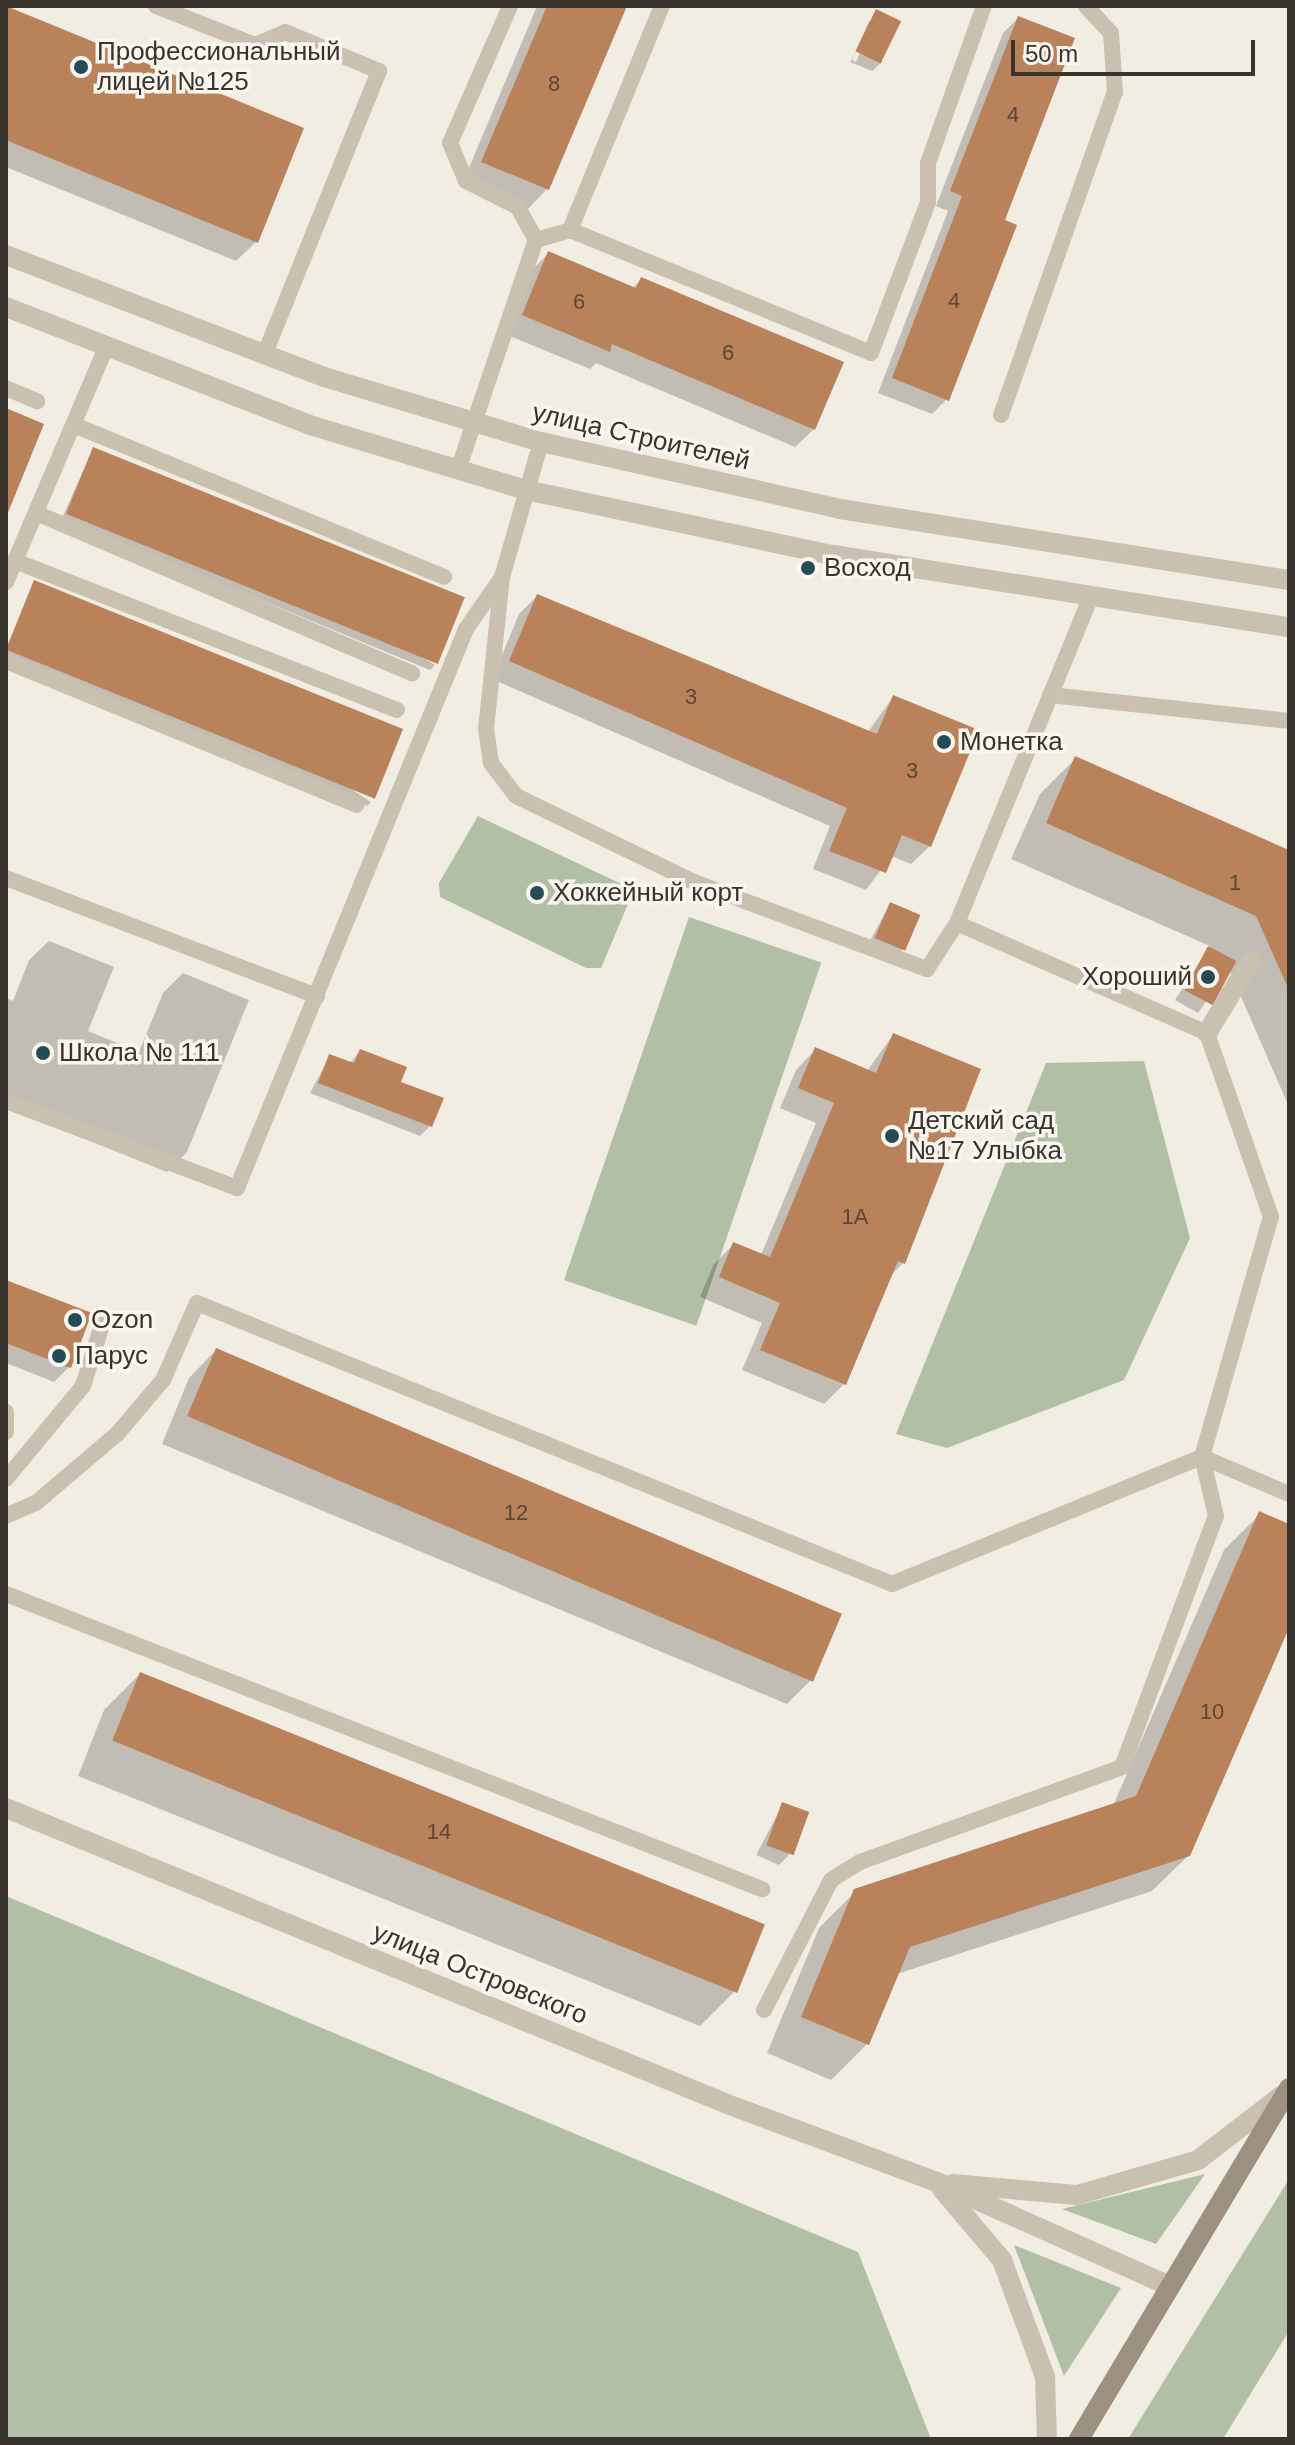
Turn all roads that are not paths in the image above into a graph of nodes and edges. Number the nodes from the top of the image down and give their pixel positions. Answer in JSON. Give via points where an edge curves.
{"nodes":[{"id":1,"x":156,"y":6,"type":"edge"},
{"id":2,"x":510,"y":6,"type":"edge"},
{"id":3,"x":662,"y":6,"type":"edge"},
{"id":4,"x":984,"y":6,"type":"edge"},
{"id":5,"x":1086,"y":6,"type":"edge"},
{"id":6,"x":570,"y":230,"type":"junction"},
{"id":7,"x":536,"y":240,"type":"junction"},
{"id":8,"x":6,"y":255,"type":"edge"},
{"id":9,"x":6,"y":307,"type":"edge"},
{"id":10,"x":106,"y":347,"type":"junction"},
{"id":11,"x":264,"y":355,"type":"junction"},
{"id":12,"x":6,"y":388,"type":"edge"},
{"id":13,"x":37,"y":401,"type":"dead end"},
{"id":14,"x":1001,"y":415,"type":"dead end"},
{"id":15,"x":74,"y":425,"type":"junction"},
{"id":16,"x":473,"y":425,"type":"junction"},
{"id":17,"x":541,"y":442,"type":"junction"},
{"id":18,"x":458,"y":470,"type":"junction"},
{"id":19,"x":526,"y":490,"type":"junction"},
{"id":20,"x":36,"y":513,"type":"junction"},
{"id":21,"x":15,"y":561,"type":"junction"},
{"id":22,"x":444,"y":577,"type":"dead end"},
{"id":23,"x":502,"y":577,"type":"junction"},
{"id":24,"x":1289,"y":580,"type":"edge"},
{"id":25,"x":6,"y":582,"type":"edge"},
{"id":26,"x":1091,"y":596,"type":"junction"},
{"id":27,"x":1289,"y":627,"type":"edge"},
{"id":28,"x":6,"y":661,"type":"edge"},
{"id":29,"x":412,"y":673,"type":"dead end"},
{"id":30,"x":1050,"y":695,"type":"junction"},
{"id":31,"x":397,"y":710,"type":"dead end"},
{"id":32,"x":1289,"y":721,"type":"edge"},
{"id":33,"x":357,"y":805,"type":"dead end"},
{"id":34,"x":6,"y":878,"type":"edge"},
{"id":35,"x":957,"y":923,"type":"junction"},
{"id":36,"x":1251,"y":961,"type":"dead end"},
{"id":37,"x":317,"y":996,"type":"junction"},
{"id":38,"x":1207,"y":1033,"type":"junction"},
{"id":39,"x":6,"y":1101,"type":"edge"},
{"id":40,"x":102,"y":1325,"type":"dead end"},
{"id":41,"x":6,"y":1412,"type":"edge"},
{"id":42,"x":6,"y":1432,"type":"edge"},
{"id":43,"x":1202,"y":1457,"type":"junction"},
{"id":44,"x":6,"y":1479,"type":"edge"},
{"id":45,"x":1289,"y":1494,"type":"edge"},
{"id":46,"x":6,"y":1516,"type":"edge"},
{"id":47,"x":6,"y":1594,"type":"edge"},
{"id":48,"x":6,"y":1808,"type":"edge"},
{"id":49,"x":762,"y":1889,"type":"dead end"},
{"id":50,"x":764,"y":2010,"type":"dead end"},
{"id":51,"x":1288,"y":2090,"type":"edge"},
{"id":52,"x":937,"y":2182,"type":"junction"},
{"id":53,"x":1169,"y":2286,"type":"junction"},
{"id":54,"x":1047,"y":2439,"type":"edge"},
{"id":55,"x":1079,"y":2439,"type":"edge"}],
"edges":[{"from":1,"to":11,"type":"lane","via":[[255,45],[285,32],[379,71]]},
{"from":2,"to":7,"type":"lane","via":[[450,143],[466,181],[518,207]]},
{"from":3,"to":6,"type":"lane"},
{"from":4,"to":6,"type":"lane","via":[[928,163],[928,202],[871,353]]},
{"from":5,"to":14,"type":"lane","via":[[1111,33],[1115,92]]},
{"from":6,"to":7,"type":"lane"},
{"from":7,"to":16,"type":"lane"},
{"from":8,"to":11,"type":"street","name":"улица Строителей"},
{"from":9,"to":10,"type":"street"},
{"from":10,"to":15,"type":"lane"},
{"from":10,"to":18,"type":"street","via":[[313,426]]},
{"from":11,"to":16,"type":"street","name":"улица Строителей"},
{"from":12,"to":13,"type":"lane"},
{"from":15,"to":20,"type":"lane"},
{"from":15,"to":22,"type":"lane"},
{"from":16,"to":17,"type":"street","name":"улица Строителей"},
{"from":16,"to":18,"type":"lane"},
{"from":17,"to":19,"type":"lane"},
{"from":17,"to":24,"type":"street","name":"улица Строителей","via":[[840,509]]},
{"from":18,"to":19,"type":"street"},
{"from":19,"to":23,"type":"lane"},
{"from":19,"to":26,"type":"street","via":[[833,555]]},
{"from":20,"to":21,"type":"lane"},
{"from":20,"to":29,"type":"lane"},
{"from":21,"to":25,"type":"lane"},
{"from":21,"to":31,"type":"lane"},
{"from":23,"to":35,"type":"lane","via":[[486,728],[491,763],[516,796],[694,882],[927,969]]},
{"from":23,"to":37,"type":"lane","via":[[466,629]]},
{"from":26,"to":27,"type":"street"},
{"from":26,"to":30,"type":"lane"},
{"from":28,"to":33,"type":"lane"},
{"from":30,"to":32,"type":"lane"},
{"from":30,"to":35,"type":"lane"},
{"from":34,"to":37,"type":"lane"},
{"from":35,"to":38,"type":"lane"},
{"from":36,"to":38,"type":"street"},
{"from":37,"to":39,"type":"lane","via":[[237,1188]]},
{"from":38,"to":43,"type":"lane","via":[[1271,1217]]},
{"from":40,"to":44,"type":"lane","via":[[83,1386]]},
{"from":41,"to":42,"type":"lane"},
{"from":43,"to":45,"type":"lane"},
{"from":43,"to":46,"type":"lane","via":[[892,1584],[197,1303],[163,1380],[118,1433],[37,1502]]},
{"from":43,"to":50,"type":"lane","via":[[1216,1516],[1122,1767],[860,1862],[831,1880]]},
{"from":47,"to":49,"type":"lane"},
{"from":48,"to":52,"type":"street","name":"улица Островского","via":[[727,2104]]},
{"from":51,"to":52,"type":"street","via":[[1198,2160],[1077,2195]]},
{"from":51,"to":53,"type":"main road"},
{"from":52,"to":53,"type":"street"},
{"from":52,"to":54,"type":"street","via":[[1002,2260],[1045,2377]]},
{"from":53,"to":55,"type":"main road"}]}
